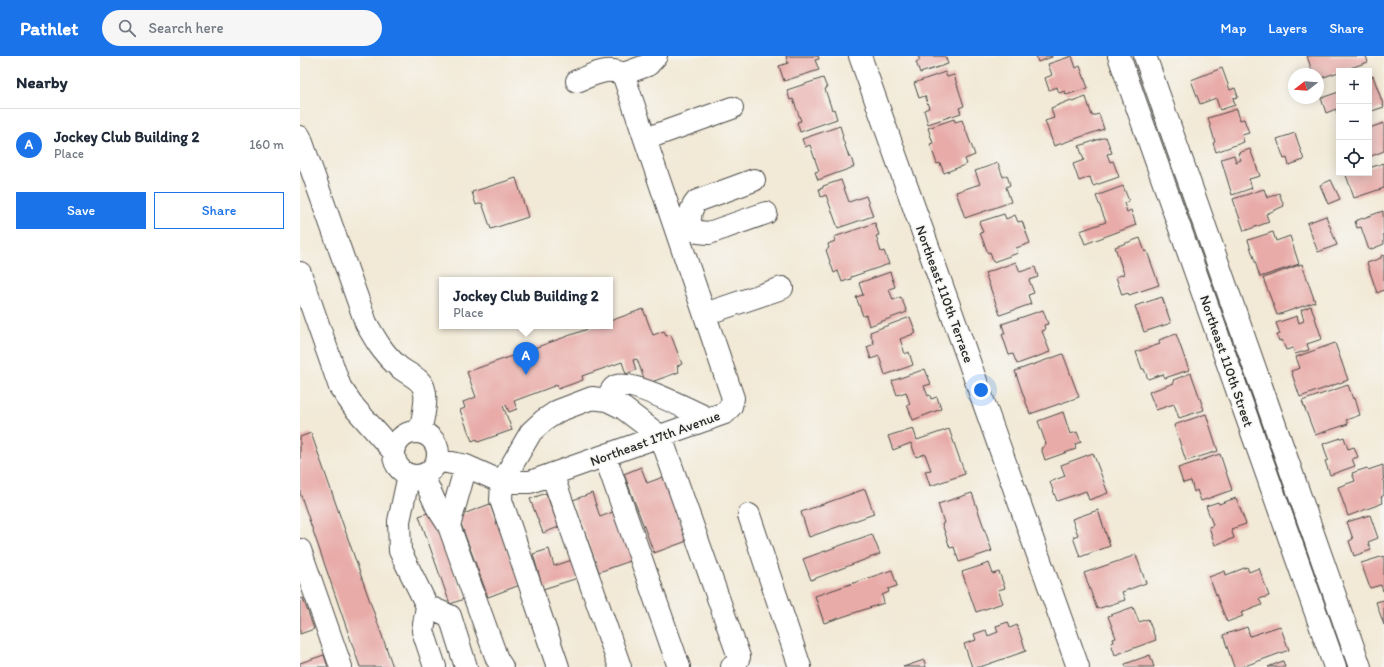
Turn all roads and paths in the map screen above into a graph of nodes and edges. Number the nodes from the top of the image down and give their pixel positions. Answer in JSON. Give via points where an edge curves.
{"nodes":[{"id":1,"x":656,"y":56,"type":"edge"},
{"id":2,"x":860,"y":56,"type":"edge"},
{"id":3,"x":1119,"y":56,"type":"edge"},
{"id":4,"x":1145,"y":56,"type":"edge"},
{"id":5,"x":622,"y":74,"type":"junction"},
{"id":6,"x":577,"y":81,"type":"dead end"},
{"id":7,"x":732,"y":108,"type":"dead end"},
{"id":8,"x":300,"y":137,"type":"edge"},
{"id":9,"x":645,"y":139,"type":"junction"},
{"id":10,"x":754,"y":180,"type":"dead end"},
{"id":11,"x":766,"y":213,"type":"dead end"},
{"id":12,"x":683,"y":228,"type":"junction"},
{"id":13,"x":300,"y":273,"type":"edge"},
{"id":14,"x":782,"y":288,"type":"dead end"},
{"id":15,"x":705,"y":314,"type":"junction"},
{"id":16,"x":1242,"y":332,"type":"junction"},
{"id":17,"x":1220,"y":340,"type":"junction"},
{"id":18,"x":607,"y":400,"type":"junction"},
{"id":19,"x":709,"y":419,"type":"junction"},
{"id":20,"x":420,"y":432,"type":"junction"},
{"id":21,"x":661,"y":436,"type":"junction"},
{"id":22,"x":394,"y":452,"type":"junction"},
{"id":23,"x":605,"y":456,"type":"junction"},
{"id":24,"x":438,"y":460,"type":"junction"},
{"id":25,"x":466,"y":466,"type":"junction"},
{"id":26,"x":552,"y":474,"type":"junction"},
{"id":27,"x":416,"y":475,"type":"junction"},
{"id":28,"x":502,"y":482,"type":"junction"},
{"id":29,"x":749,"y":515,"type":"dead end"},
{"id":30,"x":449,"y":526,"type":"junction"},
{"id":31,"x":301,"y":557,"type":"edge"},
{"id":32,"x":427,"y":606,"type":"junction"},
{"id":33,"x":341,"y":667,"type":"edge"},
{"id":34,"x":435,"y":667,"type":"edge"},
{"id":35,"x":466,"y":667,"type":"edge"},
{"id":36,"x":502,"y":667,"type":"edge"},
{"id":37,"x":558,"y":667,"type":"edge"},
{"id":38,"x":620,"y":667,"type":"edge"},
{"id":39,"x":679,"y":667,"type":"edge"},
{"id":40,"x":732,"y":667,"type":"edge"},
{"id":41,"x":800,"y":667,"type":"edge"},
{"id":42,"x":1078,"y":667,"type":"edge"},
{"id":43,"x":1335,"y":667,"type":"edge"},
{"id":44,"x":1360,"y":667,"type":"edge"}],
"edges":[{"from":1,"to":5,"type":"street","via":[[648,65]]},
{"from":2,"to":42,"type":"street","name":"Northeast 110th Terrace"},
{"from":3,"to":17,"type":"street","name":"Northeast 110th Street"},
{"from":4,"to":16,"type":"street","name":"Northeast 110th Street"},
{"from":5,"to":6,"type":"street","via":[[615,70],[606,70]]},
{"from":5,"to":9,"type":"street","name":"Northeast 17th Avenue"},
{"from":7,"to":9,"type":"street"},
{"from":8,"to":20,"type":"street","via":[[366,322],[379,346],[399,367],[419,381],[424,389]]},
{"from":9,"to":12,"type":"street","name":"Northeast 17th Avenue"},
{"from":10,"to":12,"type":"street","via":[[698,201],[692,207]]},
{"from":11,"to":12,"type":"street","via":[[709,233]]},
{"from":12,"to":15,"type":"street","name":"Northeast 17th Avenue"},
{"from":13,"to":22,"type":"street","via":[[340,387],[354,407]]},
{"from":14,"to":15,"type":"street"},
{"from":15,"to":19,"type":"street","name":"Northeast 17th Avenue","via":[[733,398],[725,413]]},
{"from":16,"to":17,"type":"street"},
{"from":16,"to":44,"type":"street","name":"Northeast 110th Street"},
{"from":17,"to":43,"type":"street","name":"Northeast 110th Street"},
{"from":18,"to":19,"type":"street","via":[[612,388],[625,384]]},
{"from":18,"to":21,"type":"street","via":[[623,408]]},
{"from":18,"to":28,"type":"street","via":[[592,398],[558,411],[543,420],[531,432]]},
{"from":19,"to":21,"type":"street","name":"Northeast 17th Avenue"},
{"from":20,"to":22,"type":"street","via":[[406,434],[400,439]]},
{"from":20,"to":24,"type":"street","via":[[433,439],[439,453]]},
{"from":21,"to":23,"type":"street","name":"Northeast 17th Avenue"},
{"from":21,"to":40,"type":"street","via":[[739,657]]},
{"from":22,"to":27,"type":"street","via":[[402,472]]},
{"from":23,"to":26,"type":"street","name":"Northeast 17th Avenue"},
{"from":23,"to":39,"type":"street"},
{"from":24,"to":25,"type":"street"},
{"from":24,"to":27,"type":"street","via":[[430,472]]},
{"from":25,"to":28,"type":"street"},
{"from":25,"to":30,"type":"street"},
{"from":26,"to":28,"type":"street","name":"Northeast 17th Avenue","via":[[530,482]]},
{"from":26,"to":38,"type":"street"},
{"from":27,"to":30,"type":"street"},
{"from":27,"to":32,"type":"street","via":[[399,522],[400,551]]},
{"from":28,"to":37,"type":"street","via":[[501,500]]},
{"from":29,"to":41,"type":"street"},
{"from":30,"to":36,"type":"street"},
{"from":31,"to":33,"type":"street"},
{"from":32,"to":34,"type":"street","via":[[423,631]]},
{"from":32,"to":35,"type":"street","via":[[450,616]]}]}
